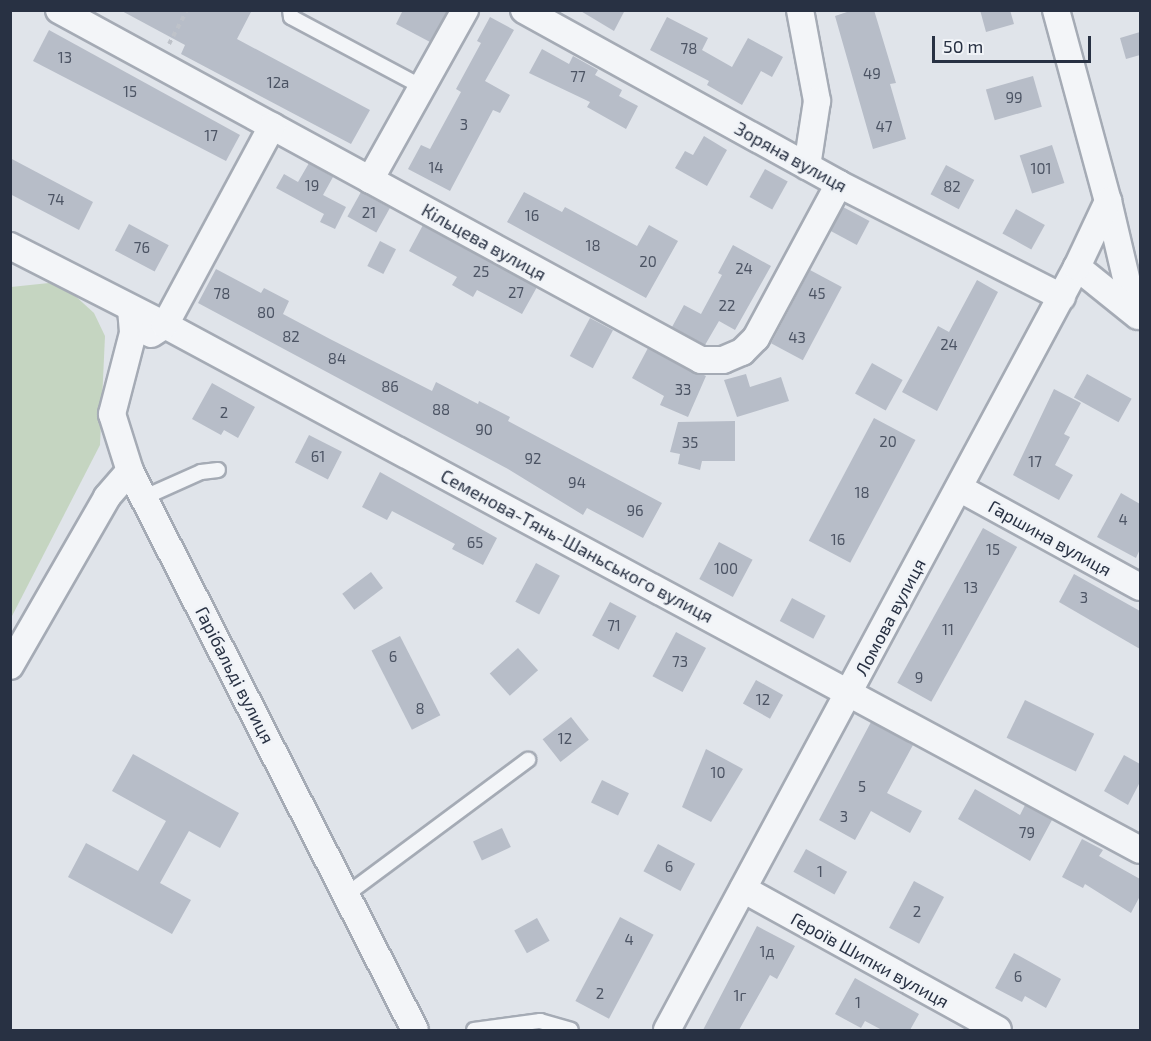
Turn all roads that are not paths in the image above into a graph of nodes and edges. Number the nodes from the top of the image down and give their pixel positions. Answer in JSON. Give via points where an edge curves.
{"nodes":[{"id":1,"x":59,"y":10,"type":"edge"},
{"id":2,"x":290,"y":10,"type":"edge"},
{"id":3,"x":465,"y":10,"type":"edge"},
{"id":4,"x":524,"y":10,"type":"edge"},
{"id":5,"x":800,"y":10,"type":"edge"},
{"id":6,"x":1056,"y":10,"type":"edge"},
{"id":7,"x":422,"y":87,"type":"junction"},
{"id":8,"x":272,"y":126,"type":"junction"},
{"id":9,"x":807,"y":166,"type":"junction"},
{"id":10,"x":370,"y":180,"type":"junction"},
{"id":11,"x":839,"y":184,"type":"junction"},
{"id":12,"x":1108,"y":201,"type":"junction"},
{"id":13,"x":10,"y":246,"type":"edge"},
{"id":14,"x":1077,"y":267,"type":"junction"},
{"id":15,"x":1062,"y":297,"type":"junction"},
{"id":16,"x":131,"y":309,"type":"junction"},
{"id":17,"x":1137,"y":315,"type":"edge"},
{"id":18,"x":165,"y":325,"type":"junction"},
{"id":19,"x":129,"y":349,"type":"junction"},
{"id":20,"x":218,"y":470,"type":"dead end"},
{"id":21,"x":130,"y":471,"type":"junction"},
{"id":22,"x":959,"y":488,"type":"junction"},
{"id":23,"x":145,"y":497,"type":"junction"},
{"id":24,"x":1140,"y":587,"type":"edge"},
{"id":25,"x":10,"y":666,"type":"edge"},
{"id":26,"x":849,"y":692,"type":"junction"},
{"id":27,"x":528,"y":760,"type":"dead end"},
{"id":28,"x":1140,"y":850,"type":"edge"},
{"id":29,"x":743,"y":889,"type":"junction"},
{"id":30,"x":346,"y":895,"type":"junction"},
{"id":31,"x":415,"y":1030,"type":"edge"},
{"id":32,"x":474,"y":1030,"type":"edge"},
{"id":33,"x":570,"y":1030,"type":"edge"},
{"id":34,"x":667,"y":1030,"type":"edge"},
{"id":35,"x":998,"y":1030,"type":"edge"}],
"edges":[{"from":1,"to":8,"type":"street","name":"Кільцева вулиця"},
{"from":2,"to":7,"type":"lane","via":[[291,17]]},
{"from":3,"to":7,"type":"street"},
{"from":4,"to":9,"type":"street","name":"Зоряна вулиця"},
{"from":5,"to":9,"type":"street","via":[[817,101]]},
{"from":6,"to":12,"type":"street"},
{"from":7,"to":10,"type":"street"},
{"from":8,"to":10,"type":"street","name":"Кільцева вулиця"},
{"from":8,"to":18,"type":"street"},
{"from":9,"to":11,"type":"street","name":"Зоряна вулиця"},
{"from":10,"to":11,"type":"street","name":"Кільцева вулиця","via":[[701,360],[723,360],[742,352],[756,338]]},
{"from":11,"to":15,"type":"street","name":"Зоряна вулиця"},
{"from":12,"to":14,"type":"street","name":"Ломова вулиця"},
{"from":12,"to":17,"type":"street"},
{"from":13,"to":16,"type":"street","name":"Семенова-Тянь-Шаньського вулиця"},
{"from":14,"to":15,"type":"street","name":"Ломова вулиця"},
{"from":14,"to":17,"type":"street"},
{"from":15,"to":22,"type":"street","name":"Ломова вулиця"},
{"from":16,"to":18,"type":"street","name":"Семенова-Тянь-Шаньського вулиця"},
{"from":16,"to":19,"type":"street","name":"Гарібальді вулиця","via":[[133,333]]},
{"from":18,"to":19,"type":"street"},
{"from":18,"to":26,"type":"street","name":"Семенова-Тянь-Шаньського вулиця"},
{"from":19,"to":21,"type":"street","name":"Гарібальді вулиця","via":[[112,414]]},
{"from":20,"to":23,"type":"lane","via":[[201,472]]},
{"from":21,"to":23,"type":"street","name":"Гарібальді вулиця"},
{"from":21,"to":25,"type":"street","via":[[107,497]]},
{"from":22,"to":24,"type":"street","name":"Гаршина вулиця"},
{"from":22,"to":26,"type":"street","name":"Ломова вулиця"},
{"from":23,"to":30,"type":"street","name":"Гарібальді вулиця"},
{"from":26,"to":28,"type":"street","name":"Семенова-Тянь-Шаньського вулиця"},
{"from":26,"to":29,"type":"street","name":"Ломова вулиця"},
{"from":27,"to":30,"type":"lane"},
{"from":29,"to":34,"type":"street","name":"Ломова вулиця"},
{"from":29,"to":35,"type":"street","name":"Героїв Шипки вулиця"},
{"from":30,"to":31,"type":"street","name":"Гарібальді вулиця"},
{"from":32,"to":33,"type":"lane","via":[[540,1021]]}]}
